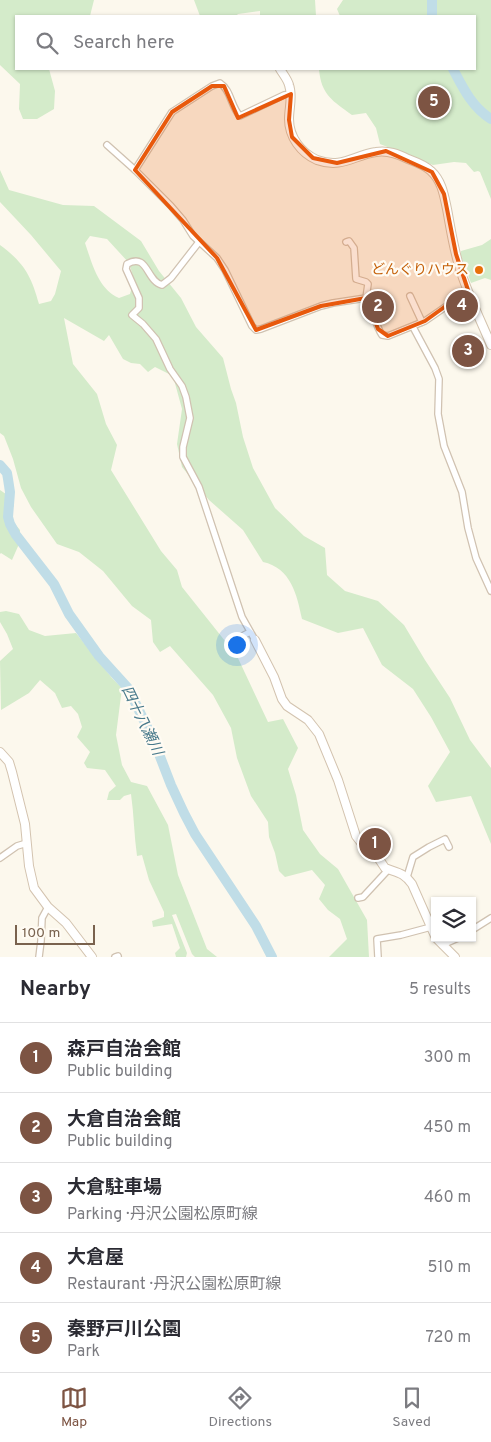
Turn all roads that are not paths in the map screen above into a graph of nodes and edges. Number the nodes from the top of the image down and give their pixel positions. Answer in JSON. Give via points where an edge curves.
{"nodes":[{"id":1,"x":281,"y":70,"type":"edge"},
{"id":2,"x":291,"y":94,"type":"junction"},
{"id":3,"x":107,"y":145,"type":"dead end"},
{"id":4,"x":135,"y":170,"type":"junction"},
{"id":5,"x":199,"y":242,"type":"junction"},
{"id":6,"x":346,"y":242,"type":"dead end"},
{"id":7,"x":468,"y":290,"type":"junction"},
{"id":8,"x":410,"y":296,"type":"dead end"},
{"id":9,"x":366,"y":298,"type":"junction"},
{"id":10,"x":422,"y":322,"type":"junction"},
{"id":11,"x":413,"y":327,"type":"junction"},
{"id":12,"x":491,"y":345,"type":"edge"},
{"id":13,"x":491,"y":591,"type":"edge"},
{"id":14,"x":250,"y":632,"type":"junction"},
{"id":15,"x":255,"y":640,"type":"joint"},
{"id":16,"x":233,"y":641,"type":"dead end"},
{"id":17,"x":0,"y":752,"type":"edge"},
{"id":18,"x":27,"y":843,"type":"junction"},
{"id":19,"x":449,"y":847,"type":"dead end"},
{"id":20,"x":0,"y":858,"type":"edge"},
{"id":21,"x":388,"y":870,"type":"junction"},
{"id":22,"x":407,"y":877,"type":"junction"},
{"id":23,"x":358,"y":898,"type":"dead end"},
{"id":24,"x":48,"y":907,"type":"junction"},
{"id":25,"x":491,"y":918,"type":"edge"},
{"id":26,"x":431,"y":927,"type":"joint"},
{"id":27,"x":476,"y":927,"type":"edge"},
{"id":28,"x":439,"y":942,"type":"edge"},
{"id":29,"x":449,"y":942,"type":"edge"},
{"id":30,"x":442,"y":945,"type":"junction"},
{"id":31,"x":90,"y":956,"type":"edge"},
{"id":32,"x":39,"y":957,"type":"edge"},
{"id":33,"x":378,"y":957,"type":"edge"},
{"id":34,"x":455,"y":957,"type":"edge"}],
"edges":[{"from":1,"to":2,"type":"street"},
{"from":2,"to":4,"type":"street","via":[[240,116],[224,86],[220,83],[212,86],[172,112]]},
{"from":2,"to":7,"type":"street","via":[[289,120],[292,137],[313,158],[337,163],[386,151],[432,172],[440,181],[444,194],[456,254]]},
{"from":3,"to":4,"type":"street"},
{"from":4,"to":5,"type":"street","via":[[183,220]]},
{"from":5,"to":9,"type":"street","via":[[225,270],[256,330],[333,302]]},
{"from":5,"to":14,"type":"street","via":[[162,285],[157,284],[138,260],[127,264],[126,269],[140,298],[139,308],[132,315],[156,339],[182,386],[190,418],[182,447],[183,457],[199,487],[242,617]]},
{"from":6,"to":9,"type":"street","via":[[350,241],[354,248],[356,279],[368,284]]},
{"from":7,"to":10,"type":"street"},
{"from":7,"to":12,"type":"street"},
{"from":8,"to":10,"type":"street"},
{"from":9,"to":11,"type":"street","via":[[382,335]]},
{"from":10,"to":11,"type":"street"},
{"from":11,"to":13,"type":"street","via":[[439,379],[438,414],[444,446],[462,492],[476,558]]},
{"from":14,"to":15,"type":"street"},
{"from":14,"to":16,"type":"street"},
{"from":15,"to":21,"type":"street","via":[[282,699],[294,712],[308,720],[319,734],[356,836]]},
{"from":17,"to":18,"type":"street","via":[[12,772]]},
{"from":18,"to":20,"type":"street"},
{"from":18,"to":24,"type":"street","via":[[34,888]]},
{"from":19,"to":22,"type":"street","via":[[445,839],[413,857]]},
{"from":21,"to":22,"type":"street"},
{"from":21,"to":23,"type":"street","via":[[363,897]]},
{"from":22,"to":26,"type":"street"},
{"from":24,"to":31,"type":"street","via":[[66,924]]},
{"from":24,"to":32,"type":"street","via":[[42,918]]},
{"from":25,"to":27,"type":"street"},
{"from":26,"to":33,"type":"street","via":[[376,939]]},
{"from":28,"to":30,"type":"street"},
{"from":29,"to":30,"type":"street"},
{"from":30,"to":34,"type":"street"}]}
